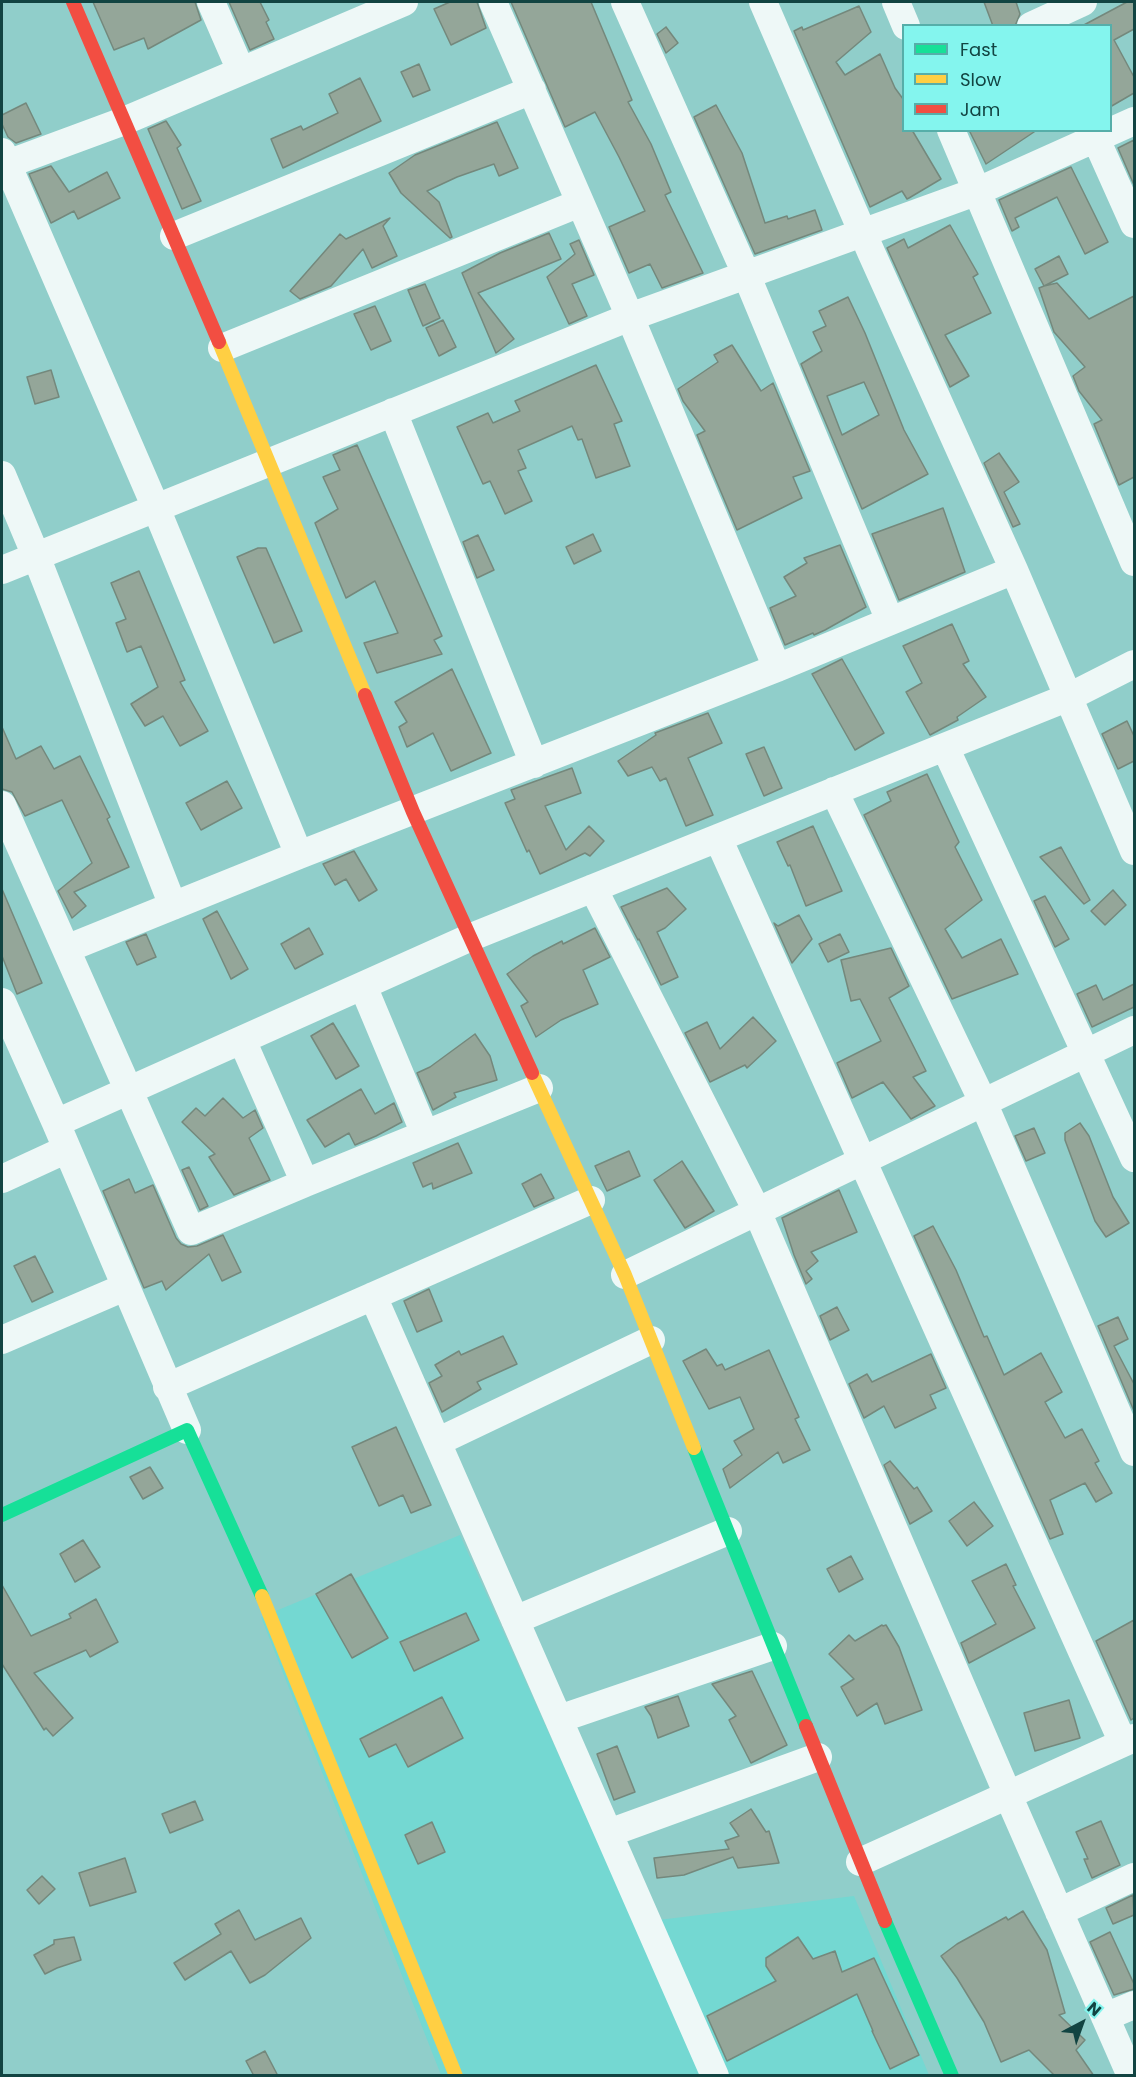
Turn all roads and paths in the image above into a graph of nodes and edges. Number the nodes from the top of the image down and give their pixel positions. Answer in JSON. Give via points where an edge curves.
{"nodes":[{"id":1,"x":73,"y":2,"type":"edge"},
{"id":2,"x":211,"y":2,"type":"edge"},
{"id":3,"x":404,"y":2,"type":"edge"},
{"id":4,"x":493,"y":2,"type":"edge"},
{"id":5,"x":625,"y":2,"type":"edge"},
{"id":6,"x":763,"y":2,"type":"edge"},
{"id":7,"x":896,"y":2,"type":"edge"},
{"id":8,"x":1083,"y":2,"type":"edge"},
{"id":9,"x":353,"y":12,"type":"edge"},
{"id":10,"x":905,"y":24,"type":"edge"},
{"id":11,"x":1035,"y":24,"type":"edge"},
{"id":12,"x":241,"y":71,"type":"junction"},
{"id":13,"x":532,"y":90,"type":"junction"},
{"id":14,"x":124,"y":121,"type":"junction"},
{"id":15,"x":1134,"y":121,"type":"edge"},
{"id":16,"x":1112,"y":131,"type":"edge"},
{"id":17,"x":952,"y":132,"type":"edge"},
{"id":18,"x":1111,"y":132,"type":"edge"},
{"id":19,"x":1096,"y":139,"type":"junction"},
{"id":20,"x":3,"y":160,"type":"edge"},
{"id":21,"x":978,"y":191,"type":"junction"},
{"id":22,"x":580,"y":203,"type":"junction"},
{"id":23,"x":1134,"y":224,"type":"edge"},
{"id":24,"x":862,"y":232,"type":"junction"},
{"id":25,"x":174,"y":236,"type":"junction"},
{"id":26,"x":746,"y":274,"type":"junction"},
{"id":27,"x":630,"y":317,"type":"junction"},
{"id":28,"x":222,"y":348,"type":"junction"},
{"id":29,"x":393,"y":412,"type":"junction"},
{"id":30,"x":270,"y":462,"type":"junction"},
{"id":31,"x":2,"y":475,"type":"edge"},
{"id":32,"x":156,"y":508,"type":"junction"},
{"id":33,"x":36,"y":556,"type":"junction"},
{"id":34,"x":1134,"y":562,"type":"edge"},
{"id":35,"x":2,"y":570,"type":"edge"},
{"id":36,"x":1014,"y":570,"type":"junction"},
{"id":37,"x":890,"y":621,"type":"junction"},
{"id":38,"x":1134,"y":664,"type":"edge"},
{"id":39,"x":777,"y":668,"type":"junction"},
{"id":40,"x":1069,"y":697,"type":"junction"},
{"id":41,"x":945,"y":747,"type":"junction"},
{"id":42,"x":534,"y":764,"type":"junction"},
{"id":43,"x":834,"y":791,"type":"junction"},
{"id":44,"x":2,"y":805,"type":"edge"},
{"id":45,"x":413,"y":812,"type":"junction"},
{"id":46,"x":718,"y":838,"type":"junction"},
{"id":47,"x":1134,"y":851,"type":"edge"},
{"id":48,"x":299,"y":855,"type":"junction"},
{"id":49,"x":593,"y":888,"type":"junction"},
{"id":50,"x":172,"y":906,"type":"junction"},
{"id":51,"x":469,"y":938,"type":"junction"},
{"id":52,"x":66,"y":949,"type":"junction"},
{"id":53,"x":363,"y":986,"type":"junction"},
{"id":54,"x":2,"y":1002,"type":"edge"},
{"id":55,"x":1134,"y":1030,"type":"edge"},
{"id":56,"x":242,"y":1040,"type":"junction"},
{"id":57,"x":12,"y":1052,"type":"edge"},
{"id":58,"x":1087,"y":1053,"type":"junction"},
{"id":59,"x":539,"y":1088,"type":"junction"},
{"id":60,"x":128,"y":1091,"type":"junction"},
{"id":61,"x":983,"y":1102,"type":"junction"},
{"id":62,"x":56,"y":1123,"type":"junction"},
{"id":63,"x":425,"y":1134,"type":"junction"},
{"id":64,"x":67,"y":1149,"type":"junction"},
{"id":65,"x":1134,"y":1158,"type":"edge"},
{"id":66,"x":863,"y":1160,"type":"junction"},
{"id":67,"x":2,"y":1179,"type":"edge"},
{"id":68,"x":305,"y":1183,"type":"junction"},
{"id":69,"x":591,"y":1200,"type":"junction"},
{"id":70,"x":757,"y":1211,"type":"junction"},
{"id":71,"x":625,"y":1275,"type":"junction"},
{"id":72,"x":125,"y":1287,"type":"junction"},
{"id":73,"x":373,"y":1296,"type":"junction"},
{"id":74,"x":2,"y":1340,"type":"edge"},
{"id":75,"x":651,"y":1340,"type":"junction"},
{"id":76,"x":167,"y":1387,"type":"junction"},
{"id":77,"x":187,"y":1430,"type":"junction"},
{"id":78,"x":437,"y":1442,"type":"junction"},
{"id":79,"x":1134,"y":1452,"type":"edge"},
{"id":80,"x":2,"y":1515,"type":"edge"},
{"id":81,"x":728,"y":1531,"type":"junction"},
{"id":82,"x":515,"y":1620,"type":"junction"},
{"id":83,"x":773,"y":1646,"type":"junction"},
{"id":84,"x":559,"y":1719,"type":"junction"},
{"id":85,"x":1129,"y":1741,"type":"edge"},
{"id":86,"x":818,"y":1757,"type":"junction"},
{"id":87,"x":1008,"y":1795,"type":"junction"},
{"id":88,"x":609,"y":1833,"type":"junction"},
{"id":89,"x":860,"y":1862,"type":"junction"},
{"id":90,"x":1134,"y":1877,"type":"edge"},
{"id":91,"x":1059,"y":1912,"type":"junction"},
{"id":92,"x":1134,"y":2005,"type":"edge"},
{"id":93,"x":1105,"y":2017,"type":"junction"},
{"id":94,"x":456,"y":2076,"type":"edge"},
{"id":95,"x":715,"y":2076,"type":"edge"},
{"id":96,"x":952,"y":2076,"type":"edge"},
{"id":97,"x":1131,"y":2076,"type":"edge"}],
"edges":[{"from":1,"to":14,"type":"street"},
{"from":2,"to":12,"type":"street"},
{"from":3,"to":9,"type":"street"},
{"from":4,"to":13,"type":"street"},
{"from":5,"to":26,"type":"street"},
{"from":6,"to":24,"type":"street"},
{"from":7,"to":10,"type":"street"},
{"from":8,"to":11,"type":"street"},
{"from":9,"to":12,"type":"street"},
{"from":12,"to":14,"type":"street"},
{"from":13,"to":22,"type":"street"},
{"from":13,"to":25,"type":"street"},
{"from":14,"to":20,"type":"street"},
{"from":14,"to":25,"type":"street"},
{"from":15,"to":16,"type":"street"},
{"from":17,"to":21,"type":"street"},
{"from":18,"to":19,"type":"street"},
{"from":19,"to":21,"type":"street"},
{"from":19,"to":23,"type":"street"},
{"from":20,"to":32,"type":"street"},
{"from":21,"to":24,"type":"street"},
{"from":21,"to":34,"type":"street"},
{"from":22,"to":27,"type":"street"},
{"from":22,"to":28,"type":"street"},
{"from":24,"to":26,"type":"street"},
{"from":24,"to":36,"type":"street"},
{"from":25,"to":28,"type":"street"},
{"from":26,"to":27,"type":"street"},
{"from":26,"to":37,"type":"street"},
{"from":27,"to":29,"type":"street"},
{"from":27,"to":39,"type":"street"},
{"from":28,"to":30,"type":"street"},
{"from":29,"to":30,"type":"street"},
{"from":29,"to":42,"type":"street"},
{"from":30,"to":32,"type":"street"},
{"from":30,"to":45,"type":"street"},
{"from":31,"to":33,"type":"street"},
{"from":32,"to":33,"type":"street"},
{"from":32,"to":48,"type":"street"},
{"from":33,"to":35,"type":"street"},
{"from":33,"to":50,"type":"street"},
{"from":36,"to":37,"type":"street"},
{"from":36,"to":40,"type":"street"},
{"from":37,"to":39,"type":"street"},
{"from":38,"to":40,"type":"street"},
{"from":39,"to":42,"type":"street"},
{"from":40,"to":41,"type":"street"},
{"from":40,"to":47,"type":"street"},
{"from":41,"to":43,"type":"street"},
{"from":41,"to":58,"type":"street"},
{"from":42,"to":45,"type":"street"},
{"from":43,"to":46,"type":"street"},
{"from":43,"to":61,"type":"street"},
{"from":44,"to":52,"type":"street"},
{"from":45,"to":48,"type":"street"},
{"from":45,"to":51,"type":"street"},
{"from":46,"to":49,"type":"street"},
{"from":46,"to":66,"type":"street"},
{"from":48,"to":50,"type":"street"},
{"from":49,"to":51,"type":"street"},
{"from":49,"to":70,"type":"street"},
{"from":50,"to":52,"type":"street"},
{"from":51,"to":53,"type":"street"},
{"from":51,"to":59,"type":"street"},
{"from":52,"to":60,"type":"street"},
{"from":53,"to":56,"type":"street"},
{"from":53,"to":63,"type":"street"},
{"from":54,"to":57,"type":"street"},
{"from":55,"to":58,"type":"street"},
{"from":56,"to":60,"type":"street"},
{"from":56,"to":68,"type":"street"},
{"from":57,"to":62,"type":"street"},
{"from":58,"to":61,"type":"street"},
{"from":58,"to":65,"type":"street"},
{"from":59,"to":63,"type":"street"},
{"from":59,"to":69,"type":"street"},
{"from":60,"to":62,"type":"street"},
{"from":60,"to":68,"type":"street","via":[[191,1231]]},
{"from":61,"to":66,"type":"street"},
{"from":61,"to":79,"type":"street"},
{"from":62,"to":64,"type":"street"},
{"from":63,"to":68,"type":"street"},
{"from":64,"to":67,"type":"street"},
{"from":64,"to":72,"type":"street"},
{"from":66,"to":70,"type":"street"},
{"from":66,"to":85,"type":"street"},
{"from":69,"to":71,"type":"street"},
{"from":69,"to":73,"type":"street"},
{"from":70,"to":71,"type":"street"},
{"from":70,"to":87,"type":"street"},
{"from":71,"to":75,"type":"street"},
{"from":72,"to":74,"type":"street"},
{"from":72,"to":76,"type":"street"},
{"from":73,"to":76,"type":"street"},
{"from":73,"to":78,"type":"street"},
{"from":75,"to":78,"type":"street"},
{"from":75,"to":81,"type":"street"},
{"from":76,"to":77,"type":"street"},
{"from":77,"to":80,"type":"street"},
{"from":77,"to":94,"type":"street","via":[[273,1622]]},
{"from":78,"to":82,"type":"street"},
{"from":81,"to":82,"type":"street"},
{"from":81,"to":83,"type":"street"},
{"from":82,"to":84,"type":"street"},
{"from":83,"to":84,"type":"street"},
{"from":83,"to":86,"type":"street"},
{"from":84,"to":88,"type":"street"},
{"from":85,"to":87,"type":"street"},
{"from":86,"to":88,"type":"street"},
{"from":86,"to":89,"type":"street"},
{"from":87,"to":89,"type":"street"},
{"from":87,"to":91,"type":"street"},
{"from":88,"to":95,"type":"street"},
{"from":89,"to":96,"type":"street"},
{"from":90,"to":91,"type":"street"},
{"from":91,"to":93,"type":"street"},
{"from":92,"to":93,"type":"street"},
{"from":93,"to":97,"type":"street"}]}
